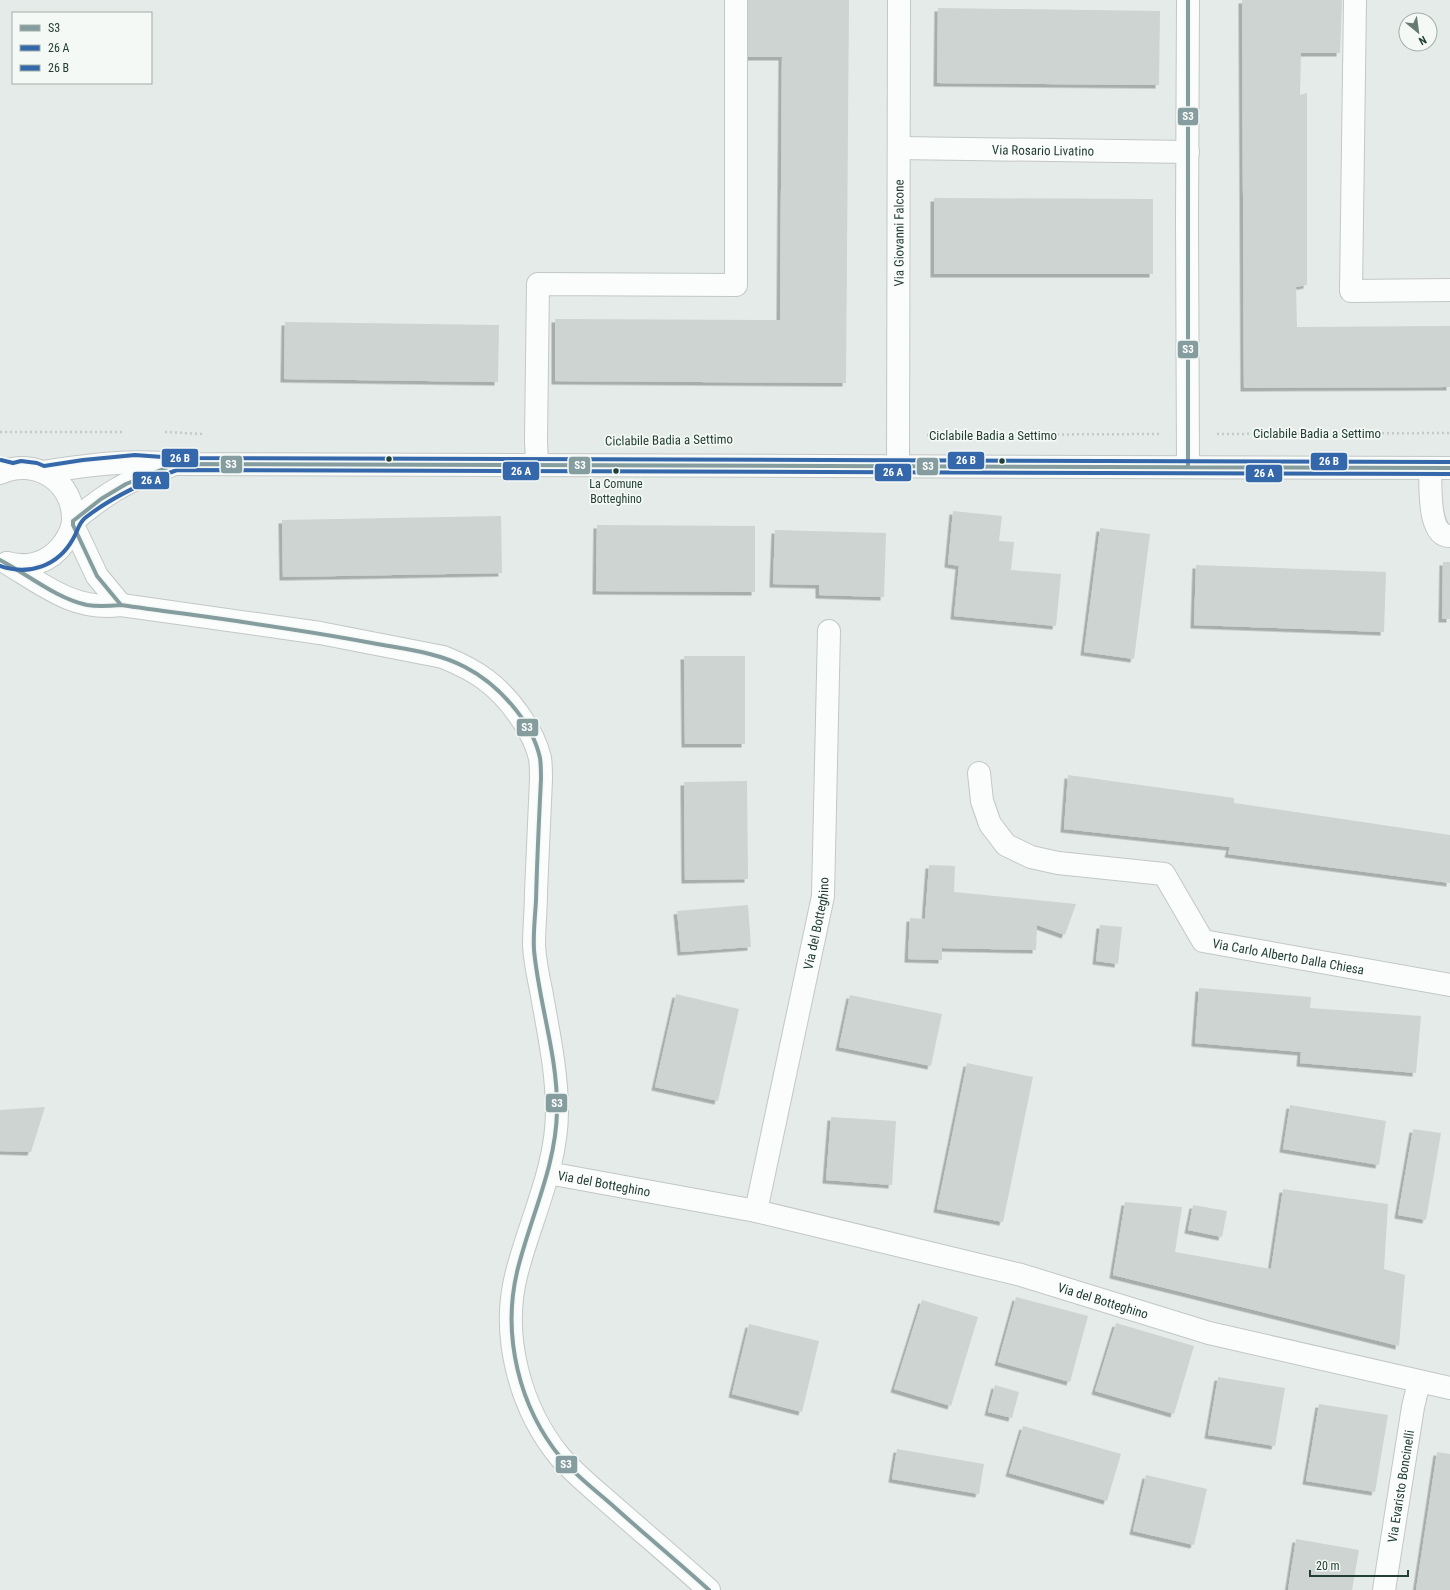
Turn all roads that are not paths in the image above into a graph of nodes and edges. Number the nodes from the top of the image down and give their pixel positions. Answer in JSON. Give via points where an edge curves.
{"nodes":[{"id":1,"x":736,"y":0,"type":"edge"},
{"id":2,"x":900,"y":0,"type":"edge"},
{"id":3,"x":1188,"y":0,"type":"edge"},
{"id":4,"x":1355,"y":0,"type":"edge"},
{"id":5,"x":899,"y":148,"type":"junction"},
{"id":6,"x":1188,"y":152,"type":"junction"},
{"id":7,"x":1450,"y":290,"type":"edge"},
{"id":8,"x":176,"y":464,"type":"junction"},
{"id":9,"x":538,"y":464,"type":"junction"},
{"id":10,"x":898,"y":466,"type":"junction"},
{"id":11,"x":1188,"y":466,"type":"junction"},
{"id":12,"x":1440,"y":468,"type":"edge"},
{"id":13,"x":4,"y":469,"type":"edge"},
{"id":14,"x":43,"y":472,"type":"junction"},
{"id":15,"x":73,"y":523,"type":"junction"},
{"id":16,"x":1450,"y":536,"type":"edge"},
{"id":17,"x":3,"y":561,"type":"edge"},
{"id":18,"x":121,"y":605,"type":"junction"},
{"id":19,"x":829,"y":631,"type":"dead end"},
{"id":20,"x":979,"y":773,"type":"dead end"},
{"id":21,"x":1450,"y":985,"type":"edge"},
{"id":22,"x":548,"y":1174,"type":"junction"},
{"id":23,"x":756,"y":1210,"type":"junction"},
{"id":24,"x":1419,"y":1382,"type":"junction"},
{"id":25,"x":1450,"y":1388,"type":"edge"},
{"id":26,"x":709,"y":1590,"type":"edge"},
{"id":27,"x":1384,"y":1590,"type":"edge"}],
"edges":[{"from":1,"to":9,"type":"street","via":[[736,285],[538,284]]},
{"from":2,"to":5,"type":"street","name":"Via Giovanni Falcone"},
{"from":3,"to":6,"type":"street"},
{"from":4,"to":7,"type":"street","via":[[1352,291]]},
{"from":5,"to":6,"type":"street","name":"Via Rosario Livatino"},
{"from":5,"to":10,"type":"street","name":"Via Giovanni Falcone"},
{"from":6,"to":11,"type":"street"},
{"from":8,"to":9,"type":"street"},
{"from":8,"to":14,"type":"street","via":[[136,461]]},
{"from":8,"to":15,"type":"street","via":[[119,487],[91,506]]},
{"from":9,"to":10,"type":"street"},
{"from":10,"to":11,"type":"street"},
{"from":11,"to":12,"type":"street"},
{"from":12,"to":16,"type":"street","via":[[1432,508],[1439,531]]},
{"from":13,"to":14,"type":"street","via":[[29,468]]},
{"from":14,"to":15,"type":"street","via":[[57,481],[67,495]]},
{"from":15,"to":17,"type":"street","name":"Via del Botteghino","via":[[67,538],[51,557],[29,565]]},
{"from":15,"to":18,"type":"street","via":[[97,576]]},
{"from":17,"to":18,"type":"street","name":"Via del Botteghino","via":[[72,600],[94,606]]},
{"from":18,"to":22,"type":"street","name":"Via del Botteghino","via":[[306,630],[443,657],[488,681],[513,708],[534,740],[541,769],[534,946],[554,1069],[557,1110],[556,1141]]},
{"from":19,"to":23,"type":"street","name":"Via del Botteghino","via":[[823,896]]},
{"from":20,"to":21,"type":"street","name":"Via Carlo Alberto Dalla Chiesa","via":[[982,800],[990,824],[1006,845],[1032,857],[1058,862],[1164,874],[1203,941]]},
{"from":22,"to":23,"type":"street","name":"Via del Botteghino"},
{"from":22,"to":26,"type":"street","via":[[517,1273],[512,1300],[514,1349],[533,1414],[546,1438],[562,1459]]},
{"from":23,"to":24,"type":"street","name":"Via del Botteghino","via":[[1022,1275],[1209,1334]]},
{"from":24,"to":25,"type":"street","name":"Via del Botteghino"},
{"from":24,"to":27,"type":"street","name":"Via Evaristo Boncinelli"}]}
